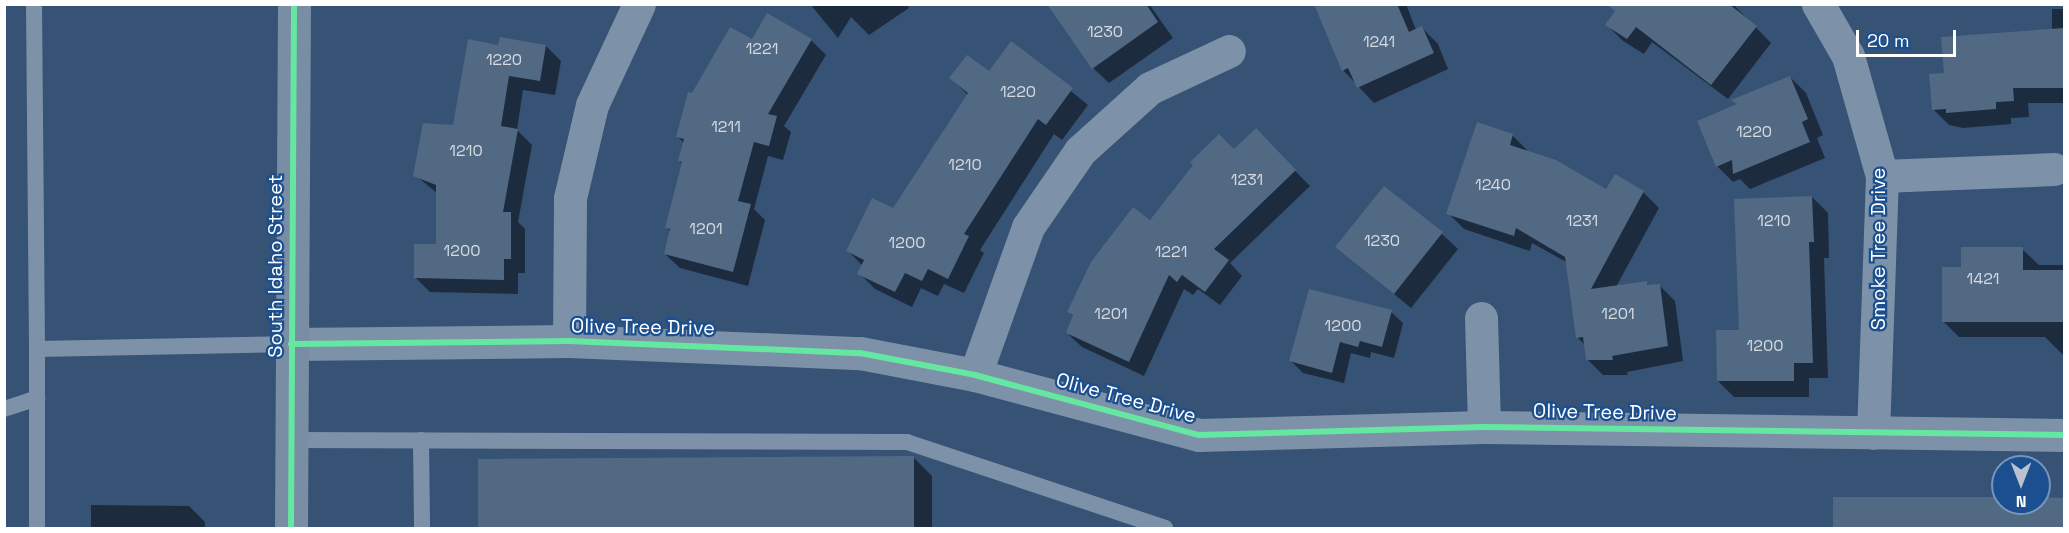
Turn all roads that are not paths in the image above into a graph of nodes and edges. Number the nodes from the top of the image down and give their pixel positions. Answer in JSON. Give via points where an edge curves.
{"nodes":[{"id":1,"x":34,"y":4,"type":"edge"},
{"id":2,"x":294,"y":4,"type":"edge"},
{"id":3,"x":639,"y":4,"type":"edge"},
{"id":4,"x":1818,"y":4,"type":"edge"},
{"id":5,"x":1229,"y":51,"type":"dead end"},
{"id":6,"x":2054,"y":169,"type":"dead end"},
{"id":7,"x":1882,"y":176,"type":"junction"},
{"id":8,"x":1481,"y":318,"type":"dead end"},
{"id":9,"x":569,"y":341,"type":"junction"},
{"id":10,"x":291,"y":344,"type":"junction"},
{"id":11,"x":37,"y":349,"type":"junction"},
{"id":12,"x":975,"y":375,"type":"junction"},
{"id":13,"x":38,"y":398,"type":"junction"},
{"id":14,"x":4,"y":409,"type":"edge"},
{"id":15,"x":1484,"y":427,"type":"junction"},
{"id":16,"x":1873,"y":433,"type":"junction"},
{"id":17,"x":2064,"y":435,"type":"edge"},
{"id":18,"x":291,"y":440,"type":"junction"},
{"id":19,"x":421,"y":440,"type":"junction"},
{"id":20,"x":37,"y":528,"type":"edge"},
{"id":21,"x":291,"y":528,"type":"edge"},
{"id":22,"x":422,"y":528,"type":"edge"},
{"id":23,"x":1165,"y":528,"type":"edge"}],
"edges":[{"from":1,"to":11,"type":"lane"},
{"from":2,"to":10,"type":"main road","name":"South Idaho Street"},
{"from":3,"to":9,"type":"street","via":[[592,105],[570,198]]},
{"from":4,"to":7,"type":"street","name":"Smoke Tree Drive","via":[[1848,56]]},
{"from":5,"to":12,"type":"street","via":[[1150,88],[1080,151],[1028,227]]},
{"from":6,"to":7,"type":"street"},
{"from":7,"to":16,"type":"street","name":"Smoke Tree Drive"},
{"from":8,"to":15,"type":"street"},
{"from":9,"to":10,"type":"street","name":"Olive Tree Drive"},
{"from":9,"to":12,"type":"street","name":"Olive Tree Drive","via":[[860,352]]},
{"from":10,"to":11,"type":"lane"},
{"from":10,"to":18,"type":"main road","name":"South Idaho Street"},
{"from":11,"to":13,"type":"lane"},
{"from":12,"to":15,"type":"street","name":"Olive Tree Drive","via":[[1198,435]]},
{"from":13,"to":14,"type":"lane"},
{"from":13,"to":20,"type":"lane"},
{"from":15,"to":16,"type":"street","name":"Olive Tree Drive"},
{"from":16,"to":17,"type":"street","name":"Olive Tree Drive"},
{"from":18,"to":19,"type":"lane"},
{"from":18,"to":21,"type":"main road","name":"South Idaho Street"},
{"from":19,"to":22,"type":"lane"},
{"from":19,"to":23,"type":"lane","via":[[908,442]]}]}
